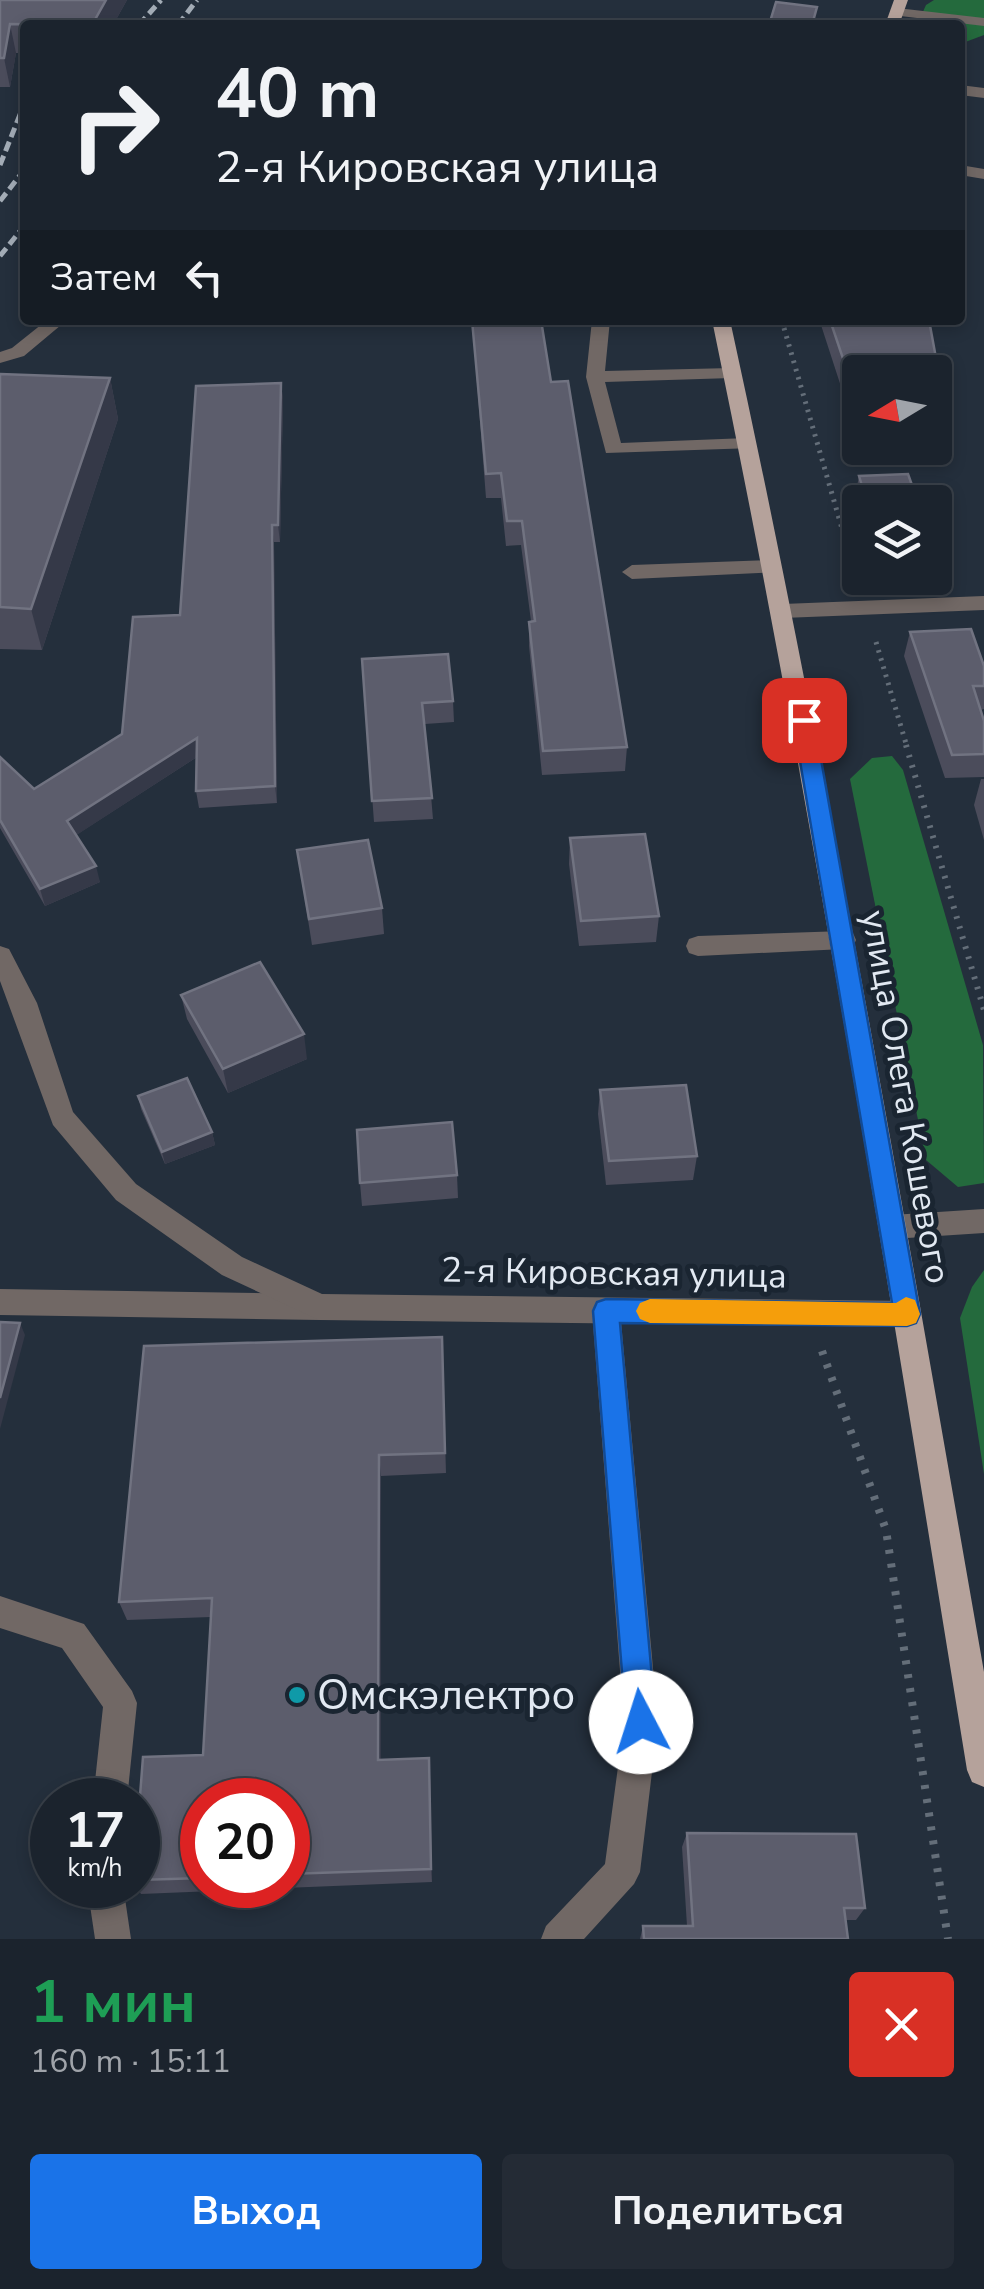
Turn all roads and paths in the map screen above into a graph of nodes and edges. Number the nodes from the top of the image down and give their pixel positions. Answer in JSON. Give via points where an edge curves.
{"nodes":[{"id":1,"x":897,"y":12,"type":"edge"},
{"id":2,"x":984,"y":22,"type":"edge"},
{"id":3,"x":52,"y":325,"type":"edge"},
{"id":4,"x":601,"y":325,"type":"edge"},
{"id":5,"x":722,"y":325,"type":"edge"},
{"id":6,"x":783,"y":325,"type":"edge"},
{"id":7,"x":0,"y":358,"type":"edge"},
{"id":8,"x":732,"y":373,"type":"junction"},
{"id":9,"x":596,"y":377,"type":"junction"},
{"id":10,"x":747,"y":444,"type":"junction"},
{"id":11,"x":774,"y":567,"type":"junction"},
{"id":12,"x":632,"y":572,"type":"dead end"},
{"id":13,"x":984,"y":603,"type":"edge"},
{"id":14,"x":865,"y":608,"type":"junction"},
{"id":15,"x":783,"y":611,"type":"junction"},
{"id":16,"x":844,"y":940,"type":"junction"},
{"id":17,"x":698,"y":946,"type":"dead end"},
{"id":18,"x":0,"y":956,"type":"edge"},
{"id":19,"x":984,"y":1010,"type":"edge"},
{"id":20,"x":984,"y":1221,"type":"edge"},
{"id":21,"x":892,"y":1227,"type":"junction"},
{"id":22,"x":0,"y":1302,"type":"edge"},
{"id":23,"x":320,"y":1307,"type":"junction"},
{"id":24,"x":606,"y":1311,"type":"junction"},
{"id":25,"x":808,"y":1313,"type":"junction"},
{"id":26,"x":907,"y":1314,"type":"junction"},
{"id":27,"x":0,"y":1612,"type":"edge"},
{"id":28,"x":982,"y":1749,"type":"edge"},
{"id":29,"x":112,"y":1778,"type":"edge"},
{"id":30,"x":108,"y":1908,"type":"edge"},
{"id":31,"x":113,"y":1939,"type":"edge"},
{"id":32,"x":559,"y":1939,"type":"edge"},
{"id":33,"x":948,"y":1939,"type":"edge"}],
"edges":[{"from":1,"to":2,"type":"street"},
{"from":3,"to":7,"type":"street"},
{"from":4,"to":9,"type":"street"},
{"from":5,"to":8,"type":"main road","name":"улица Олега Кошевого"},
{"from":6,"to":14,"type":"path"},
{"from":8,"to":9,"type":"street"},
{"from":8,"to":10,"type":"main road","name":"улица Олега Кошевого"},
{"from":9,"to":10,"type":"street","via":[[613,449]]},
{"from":10,"to":11,"type":"main road","name":"улица Олега Кошевого"},
{"from":11,"to":12,"type":"street"},
{"from":11,"to":15,"type":"main road","name":"улица Олега Кошевого"},
{"from":13,"to":14,"type":"street"},
{"from":14,"to":15,"type":"street"},
{"from":14,"to":19,"type":"path"},
{"from":15,"to":16,"type":"main road","name":"улица Олега Кошевого"},
{"from":16,"to":17,"type":"street"},
{"from":16,"to":21,"type":"main road","name":"улица Олега Кошевого"},
{"from":18,"to":23,"type":"street","via":[[24,1003],[62,1117],[126,1192],[232,1266]]},
{"from":20,"to":21,"type":"street"},
{"from":21,"to":26,"type":"main road","name":"улица Олега Кошевого"},
{"from":22,"to":23,"type":"street","name":"2-я Кировская улица"},
{"from":23,"to":24,"type":"street","name":"2-я Кировская улица"},
{"from":24,"to":25,"type":"street","name":"2-я Кировская улица"},
{"from":24,"to":32,"type":"street","via":[[641,1722],[622,1872]]},
{"from":25,"to":26,"type":"street","name":"2-я Кировская улица"},
{"from":25,"to":33,"type":"path","via":[[886,1530]]},
{"from":26,"to":28,"type":"main road","name":"улица Олега Кошевого"},
{"from":27,"to":29,"type":"street","via":[[73,1635],[120,1702]]},
{"from":30,"to":31,"type":"street"}]}
